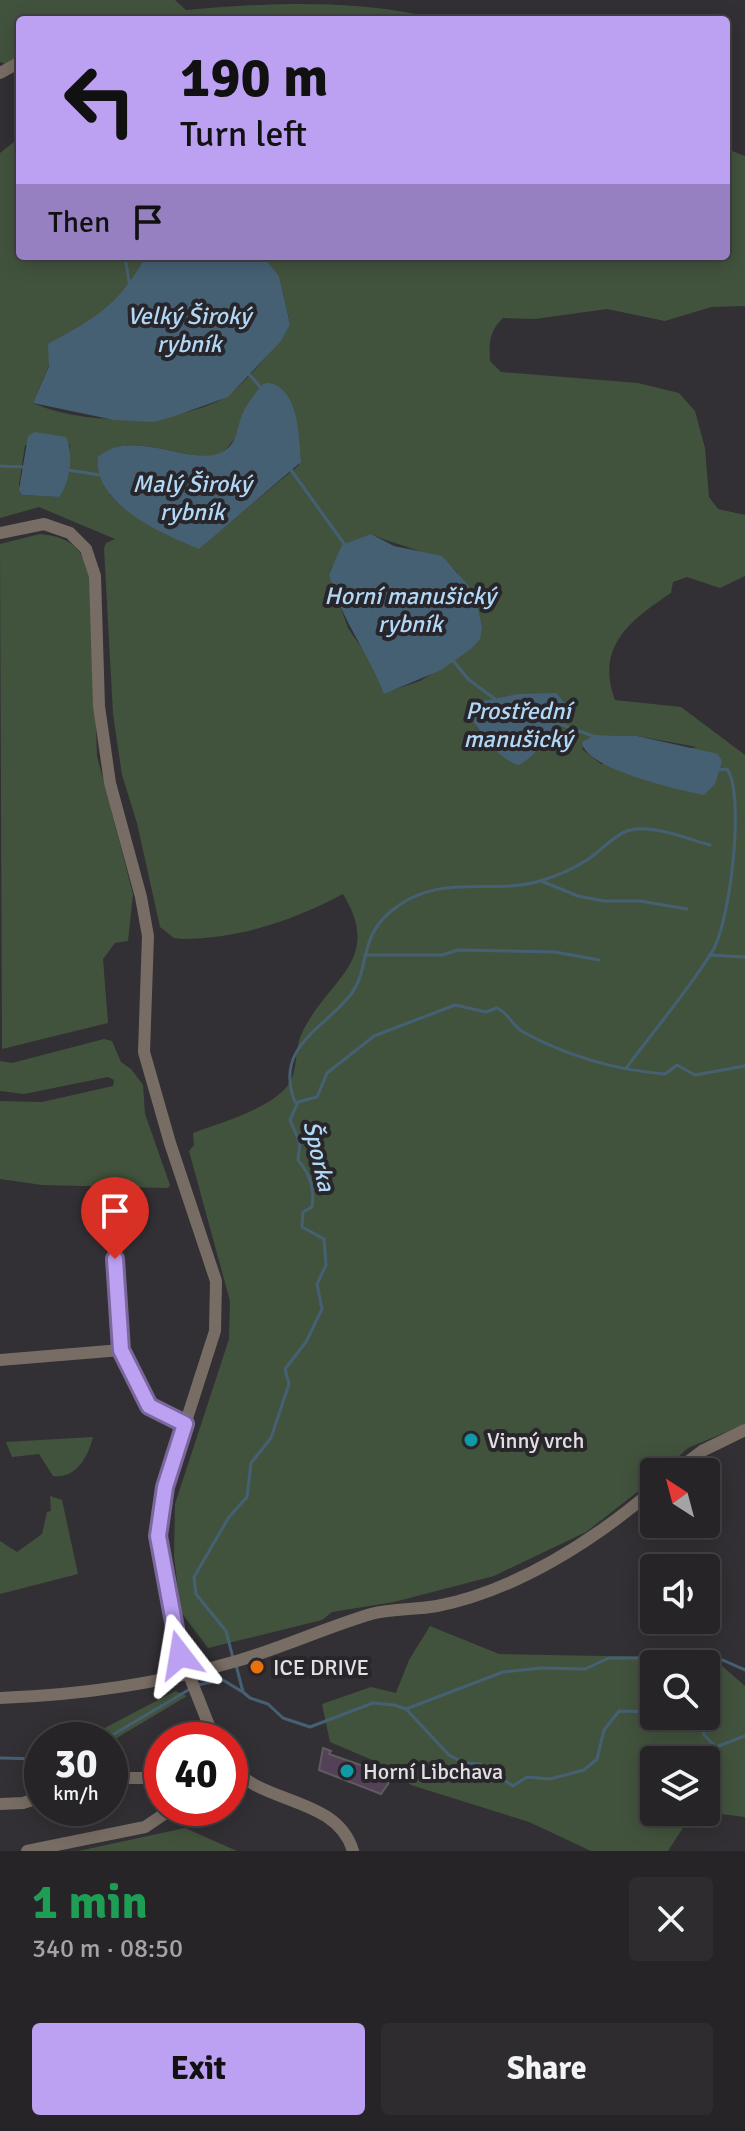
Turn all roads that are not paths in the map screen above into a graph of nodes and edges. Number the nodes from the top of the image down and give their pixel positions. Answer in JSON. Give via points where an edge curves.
{"nodes":[{"id":1,"x":0,"y":533,"type":"edge"},
{"id":2,"x":115,"y":1259,"type":"dead end"},
{"id":3,"x":121,"y":1350,"type":"junction"},
{"id":4,"x":0,"y":1360,"type":"edge"},
{"id":5,"x":185,"y":1424,"type":"junction"},
{"id":6,"x":745,"y":1430,"type":"edge"},
{"id":7,"x":693,"y":1458,"type":"edge"},
{"id":8,"x":640,"y":1500,"type":"edge"},
{"id":9,"x":190,"y":1683,"type":"junction"},
{"id":10,"x":0,"y":1698,"type":"edge"},
{"id":11,"x":203,"y":1722,"type":"edge"},
{"id":12,"x":248,"y":1779,"type":"edge"},
{"id":13,"x":248,"y":1782,"type":"edge"},
{"id":14,"x":253,"y":1783,"type":"junction"},
{"id":15,"x":24,"y":1803,"type":"edge"},
{"id":16,"x":0,"y":1804,"type":"edge"},
{"id":17,"x":146,"y":1826,"type":"edge"},
{"id":18,"x":27,"y":1851,"type":"edge"},
{"id":19,"x":353,"y":1851,"type":"edge"}],
"edges":[{"from":1,"to":5,"type":"street","via":[[44,524],[70,533],[86,549],[95,576],[99,706],[110,783],[148,936],[144,1052],[216,1281],[215,1331]]},
{"from":2,"to":3,"type":"street"},
{"from":3,"to":4,"type":"street"},
{"from":3,"to":5,"type":"street","via":[[149,1406]]},
{"from":5,"to":9,"type":"street","via":[[165,1487],[158,1536],[174,1637]]},
{"from":6,"to":7,"type":"street"},
{"from":8,"to":9,"type":"street","via":[[583,1545],[476,1594],[437,1606],[374,1613]]},
{"from":9,"to":10,"type":"street"},
{"from":9,"to":11,"type":"street"},
{"from":12,"to":14,"type":"street"},
{"from":13,"to":14,"type":"street"},
{"from":14,"to":19,"type":"street","via":[[329,1819],[348,1835]]},
{"from":15,"to":16,"type":"street"},
{"from":17,"to":18,"type":"street"}]}
